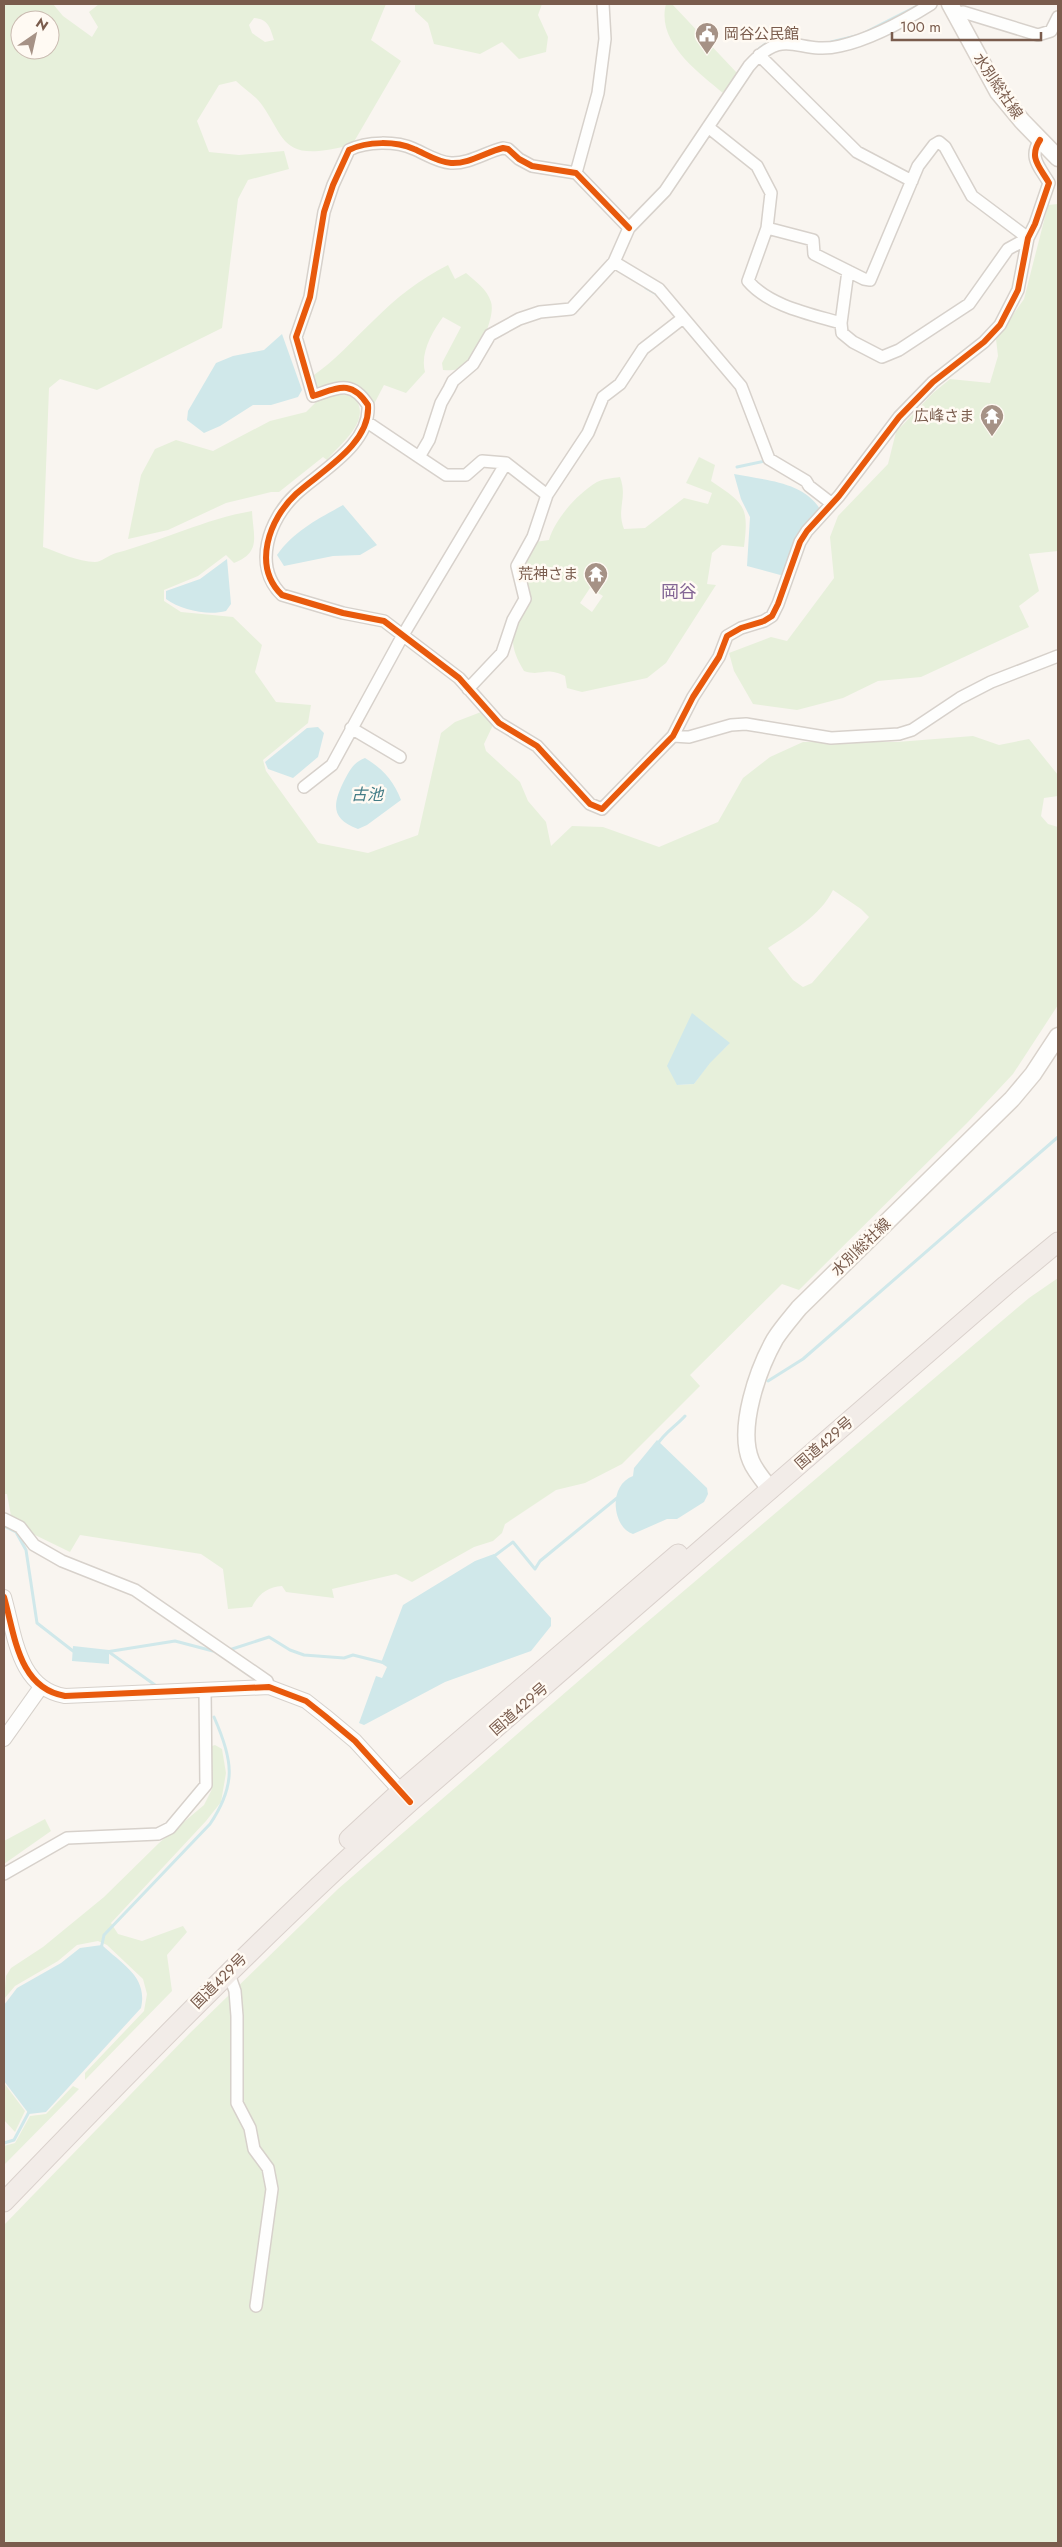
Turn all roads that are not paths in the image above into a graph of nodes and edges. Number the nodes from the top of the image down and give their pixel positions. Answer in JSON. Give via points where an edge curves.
{"nodes":[{"id":1,"x":604,"y":4,"type":"edge"},
{"id":2,"x":931,"y":4,"type":"edge"},
{"id":3,"x":953,"y":9,"type":"edge"},
{"id":4,"x":1058,"y":17,"type":"edge"},
{"id":5,"x":759,"y":55,"type":"junction"},
{"id":6,"x":708,"y":127,"type":"junction"},
{"id":7,"x":1040,"y":140,"type":"junction"},
{"id":8,"x":1058,"y":158,"type":"edge"},
{"id":9,"x":576,"y":173,"type":"junction"},
{"id":10,"x":912,"y":181,"type":"junction"},
{"id":11,"x":1054,"y":183,"type":"edge"},
{"id":12,"x":629,"y":228,"type":"junction"},
{"id":13,"x":767,"y":228,"type":"junction"},
{"id":14,"x":1028,"y":238,"type":"junction"},
{"id":15,"x":613,"y":263,"type":"junction"},
{"id":16,"x":848,"y":271,"type":"junction"},
{"id":17,"x":683,"y":318,"type":"junction"},
{"id":18,"x":841,"y":323,"type":"junction"},
{"id":19,"x":368,"y":422,"type":"junction"},
{"id":20,"x":419,"y":457,"type":"junction"},
{"id":21,"x":506,"y":463,"type":"junction"},
{"id":22,"x":547,"y":495,"type":"junction"},
{"id":23,"x":831,"y":503,"type":"junction"},
{"id":24,"x":404,"y":635,"type":"junction"},
{"id":25,"x":1058,"y":656,"type":"edge"},
{"id":26,"x":468,"y":688,"type":"junction"},
{"id":27,"x":351,"y":728,"type":"junction"},
{"id":28,"x":672,"y":736,"type":"junction"},
{"id":29,"x":400,"y":757,"type":"dead end"},
{"id":30,"x":304,"y":787,"type":"dead end"},
{"id":31,"x":1058,"y":1036,"type":"edge"},
{"id":32,"x":1058,"y":1227,"type":"edge"},
{"id":33,"x":1058,"y":1242,"type":"edge"},
{"id":34,"x":767,"y":1485,"type":"junction"},
{"id":35,"x":4,"y":1519,"type":"edge"},
{"id":36,"x":4,"y":1597,"type":"edge"},
{"id":37,"x":41,"y":1688,"type":"junction"},
{"id":38,"x":269,"y":1688,"type":"junction"},
{"id":39,"x":204,"y":1690,"type":"junction"},
{"id":40,"x":4,"y":1739,"type":"edge"},
{"id":41,"x":405,"y":1797,"type":"junction"},
{"id":42,"x":4,"y":1874,"type":"edge"},
{"id":43,"x":228,"y":1972,"type":"junction"},
{"id":44,"x":4,"y":2183,"type":"edge"},
{"id":45,"x":4,"y":2202,"type":"edge"},
{"id":46,"x":256,"y":2306,"type":"dead end"}],
"edges":[{"from":1,"to":9,"type":"street","via":[[605,39],[598,93]]},
{"from":2,"to":5,"type":"street","via":[[866,37],[840,46],[812,49],[799,44],[779,43]]},
{"from":3,"to":4,"type":"street","via":[[1038,35],[1051,31]]},
{"from":3,"to":7,"type":"main road","name":"水別総社線","via":[[998,92]]},
{"from":5,"to":6,"type":"street"},
{"from":5,"to":10,"type":"street","via":[[857,152]]},
{"from":6,"to":12,"type":"street","via":[[665,191]]},
{"from":6,"to":13,"type":"street","via":[[757,166],[771,193]]},
{"from":7,"to":8,"type":"main road","name":"水別総社線"},
{"from":7,"to":11,"type":"street","via":[[1034,149],[1034,157]]},
{"from":9,"to":12,"type":"street"},
{"from":9,"to":19,"type":"street","via":[[532,166],[503,148],[452,163],[441,162],[413,148],[392,145],[355,147],[346,154],[324,212],[310,297],[296,337],[314,396],[342,386],[354,389],[368,405]]},
{"from":10,"to":14,"type":"street","via":[[918,166],[934,144],[942,143],[972,196]]},
{"from":10,"to":16,"type":"street","via":[[870,280]]},
{"from":11,"to":14,"type":"street"},
{"from":12,"to":15,"type":"street"},
{"from":13,"to":16,"type":"street","via":[[813,240],[814,254]]},
{"from":13,"to":18,"type":"street","via":[[748,281],[765,296],[805,313]]},
{"from":14,"to":18,"type":"street","via":[[1008,249],[969,304],[899,350],[882,357],[842,333]]},
{"from":14,"to":23,"type":"street","via":[[1018,290],[1000,325],[913,401],[840,496]]},
{"from":15,"to":17,"type":"street","via":[[659,290]]},
{"from":15,"to":20,"type":"street","via":[[572,309],[540,312],[490,335],[473,364],[448,389],[429,440]]},
{"from":16,"to":18,"type":"street"},
{"from":17,"to":22,"type":"street","via":[[643,349],[620,384],[603,397],[588,434]]},
{"from":17,"to":23,"type":"street","via":[[741,386],[769,459],[806,481]]},
{"from":19,"to":20,"type":"street"},
{"from":19,"to":24,"type":"street","via":[[346,452],[286,505],[269,535],[265,562],[273,585],[282,595],[384,621]]},
{"from":20,"to":21,"type":"street","via":[[446,475],[466,475],[482,461]]},
{"from":21,"to":22,"type":"street"},
{"from":21,"to":24,"type":"street"},
{"from":22,"to":26,"type":"street","via":[[533,537],[517,566],[525,599],[513,620],[502,653]]},
{"from":23,"to":28,"type":"street","via":[[800,542],[772,616],[727,636],[719,657]]},
{"from":24,"to":26,"type":"street"},
{"from":24,"to":27,"type":"street"},
{"from":25,"to":28,"type":"street","via":[[991,682],[912,730],[899,734],[831,738],[746,724],[731,725],[689,738]]},
{"from":26,"to":28,"type":"street","via":[[499,724],[537,746],[596,808],[608,805]]},
{"from":27,"to":29,"type":"street"},
{"from":27,"to":30,"type":"street","via":[[332,765]]},
{"from":31,"to":34,"type":"main road","name":"水別総社線","via":[[1012,1099],[799,1308],[776,1337],[751,1400],[747,1425],[746,1442],[751,1462]]},
{"from":32,"to":34,"type":"highway","name":"国道429号","via":[[998,1276]]},
{"from":33,"to":34,"type":"highway","name":"国道429号"},
{"from":34,"to":41,"type":"highway","name":"国道429号"},
{"from":35,"to":38,"type":"street","via":[[20,1527],[34,1545],[62,1561],[135,1590],[267,1681]]},
{"from":36,"to":37,"type":"street","via":[[24,1666]]},
{"from":37,"to":39,"type":"street","via":[[65,1696]]},
{"from":37,"to":40,"type":"street"},
{"from":38,"to":39,"type":"street"},
{"from":38,"to":41,"type":"street","via":[[306,1701],[326,1716],[354,1741]]},
{"from":39,"to":42,"type":"street","via":[[206,1785],[170,1828],[158,1834],[67,1838]]},
{"from":41,"to":43,"type":"highway","name":"国道429号"},
{"from":41,"to":44,"type":"highway","name":"国道429号","via":[[222,1962]]},
{"from":43,"to":45,"type":"highway","name":"国道429号"},
{"from":43,"to":46,"type":"street","via":[[235,1991],[237,2016],[238,2103],[250,2128],[254,2148],[268,2168],[272,2189]]}]}
